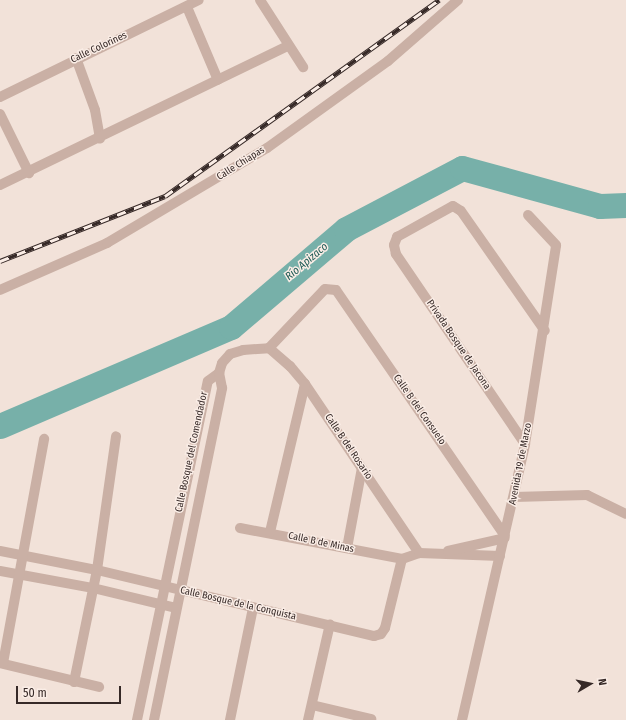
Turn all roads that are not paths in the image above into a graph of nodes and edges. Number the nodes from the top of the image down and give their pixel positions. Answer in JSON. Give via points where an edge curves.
{"nodes":[{"id":1,"x":199,"y":0,"type":"edge"},
{"id":2,"x":260,"y":0,"type":"edge"},
{"id":3,"x":458,"y":0,"type":"edge"},
{"id":4,"x":187,"y":7,"type":"junction"},
{"id":5,"x":288,"y":46,"type":"junction"},
{"id":6,"x":76,"y":58,"type":"junction"},
{"id":7,"x":304,"y":67,"type":"dead end"},
{"id":8,"x":218,"y":80,"type":"junction"},
{"id":9,"x":0,"y":97,"type":"edge"},
{"id":10,"x":0,"y":114,"type":"edge"},
{"id":11,"x":100,"y":139,"type":"junction"},
{"id":12,"x":29,"y":173,"type":"junction"},
{"id":13,"x":0,"y":186,"type":"edge"},
{"id":14,"x":528,"y":215,"type":"dead end"},
{"id":15,"x":0,"y":290,"type":"edge"},
{"id":16,"x":545,"y":331,"type":"junction"},
{"id":17,"x":269,"y":348,"type":"junction"},
{"id":18,"x":219,"y":373,"type":"junction"},
{"id":19,"x":305,"y":384,"type":"junction"},
{"id":20,"x":116,"y":436,"type":"dead end"},
{"id":21,"x":44,"y":439,"type":"dead end"},
{"id":22,"x":525,"y":444,"type":"junction"},
{"id":23,"x":362,"y":468,"type":"junction"},
{"id":24,"x":514,"y":497,"type":"junction"},
{"id":25,"x":626,"y":514,"type":"edge"},
{"id":26,"x":240,"y":528,"type":"dead end"},
{"id":27,"x":270,"y":532,"type":"junction"},
{"id":28,"x":505,"y":537,"type":"junction"},
{"id":29,"x":347,"y":548,"type":"junction"},
{"id":30,"x":0,"y":551,"type":"edge"},
{"id":31,"x":419,"y":553,"type":"junction"},
{"id":32,"x":24,"y":555,"type":"junction"},
{"id":33,"x":430,"y":555,"type":"junction"},
{"id":34,"x":500,"y":556,"type":"junction"},
{"id":35,"x":402,"y":560,"type":"junction"},
{"id":36,"x":97,"y":570,"type":"junction"},
{"id":37,"x":0,"y":571,"type":"edge"},
{"id":38,"x":21,"y":575,"type":"junction"},
{"id":39,"x":163,"y":586,"type":"junction"},
{"id":40,"x":93,"y":588,"type":"junction"},
{"id":41,"x":180,"y":590,"type":"junction"},
{"id":42,"x":159,"y":604,"type":"junction"},
{"id":43,"x":176,"y":608,"type":"junction"},
{"id":44,"x":254,"y":608,"type":"junction"},
{"id":45,"x":330,"y":624,"type":"junction"},
{"id":46,"x":2,"y":663,"type":"edge"},
{"id":47,"x":74,"y":682,"type":"junction"},
{"id":48,"x":99,"y":688,"type":"dead end"},
{"id":49,"x":312,"y":705,"type":"junction"},
{"id":50,"x":371,"y":719,"type":"edge"},
{"id":51,"x":137,"y":720,"type":"edge"},
{"id":52,"x":154,"y":720,"type":"edge"},
{"id":53,"x":230,"y":720,"type":"edge"},
{"id":54,"x":308,"y":720,"type":"edge"},
{"id":55,"x":462,"y":720,"type":"edge"}],
"edges":[{"from":1,"to":4,"type":"street","name":"Calle Colorines"},
{"from":2,"to":5,"type":"street"},
{"from":3,"to":15,"type":"street","name":"Calle Chiapas","via":[[388,61],[268,148],[107,243]]},
{"from":4,"to":6,"type":"street","name":"Calle Colorines"},
{"from":4,"to":8,"type":"street"},
{"from":5,"to":7,"type":"street"},
{"from":5,"to":8,"type":"street"},
{"from":6,"to":9,"type":"street","name":"Calle Colorines"},
{"from":6,"to":11,"type":"street","via":[[95,110]]},
{"from":8,"to":11,"type":"street"},
{"from":10,"to":12,"type":"street"},
{"from":11,"to":12,"type":"street"},
{"from":12,"to":13,"type":"street"},
{"from":14,"to":16,"type":"street","name":"Avenida 19 de Marzo","via":[[556,244]]},
{"from":16,"to":22,"type":"street","name":"Avenida 19 de Marzo"},
{"from":16,"to":22,"type":"street","name":"Privada Bosque de Jacona","via":[[461,211],[453,206],[397,237],[394,245],[396,254]]},
{"from":17,"to":18,"type":"street","via":[[230,354],[222,363]]},
{"from":17,"to":19,"type":"street","name":"Calle B del Rosario","via":[[290,366]]},
{"from":17,"to":28,"type":"street","name":"Calle B del Consuelo","via":[[324,289],[330,287],[336,290]]},
{"from":18,"to":39,"type":"street","name":"Calle Bosque del Comendador","via":[[208,381]]},
{"from":18,"to":41,"type":"street","name":"Calle Bosque del Comendador","via":[[222,388]]},
{"from":19,"to":23,"type":"street","name":"Calle B del Rosario"},
{"from":19,"to":27,"type":"street"},
{"from":20,"to":36,"type":"street"},
{"from":21,"to":32,"type":"street"},
{"from":22,"to":24,"type":"street","name":"Avenida 19 de Marzo"},
{"from":23,"to":29,"type":"street"},
{"from":23,"to":31,"type":"street","name":"Calle B del Rosario"},
{"from":24,"to":25,"type":"street","via":[[586,495]]},
{"from":24,"to":28,"type":"street","name":"Avenida 19 de Marzo"},
{"from":26,"to":27,"type":"street","name":"Calle B de Minas"},
{"from":27,"to":29,"type":"street","name":"Calle B de Minas"},
{"from":28,"to":33,"type":"street"},
{"from":28,"to":34,"type":"street","name":"Avenida 19 de Marzo"},
{"from":29,"to":35,"type":"street","name":"Calle B de Minas"},
{"from":30,"to":32,"type":"street","name":"Calle Bosque de la Conquista"},
{"from":31,"to":33,"type":"street"},
{"from":31,"to":35,"type":"street"},
{"from":32,"to":36,"type":"street","name":"Calle Bosque de la Conquista"},
{"from":32,"to":38,"type":"street"},
{"from":33,"to":34,"type":"street"},
{"from":34,"to":55,"type":"street","name":"Avenida 19 de Marzo"},
{"from":35,"to":45,"type":"street","name":"Calle Bosque de la Conquista","via":[[381,634],[374,636]]},
{"from":36,"to":39,"type":"street","name":"Calle Bosque de la Conquista"},
{"from":36,"to":40,"type":"street"},
{"from":37,"to":38,"type":"street","name":"Calle Bosque de la Conquista"},
{"from":38,"to":40,"type":"street","name":"Calle Bosque de la Conquista"},
{"from":38,"to":46,"type":"street"},
{"from":39,"to":41,"type":"street","name":"Calle Bosque de la Conquista"},
{"from":39,"to":42,"type":"street","name":"Calle Bosque del Comendador"},
{"from":40,"to":42,"type":"street","name":"Calle Bosque de la Conquista"},
{"from":40,"to":47,"type":"street"},
{"from":41,"to":43,"type":"street","name":"Calle Bosque del Comendador"},
{"from":41,"to":44,"type":"street","name":"Calle Bosque de la Conquista"},
{"from":42,"to":43,"type":"street","name":"Calle Bosque de la Conquista"},
{"from":42,"to":51,"type":"street","name":"Calle Bosque del Comendador"},
{"from":43,"to":52,"type":"street","name":"Calle Bosque del Comendador"},
{"from":44,"to":45,"type":"street","name":"Calle Bosque de la Conquista"},
{"from":44,"to":53,"type":"street"},
{"from":45,"to":49,"type":"street"},
{"from":46,"to":47,"type":"street"},
{"from":47,"to":48,"type":"street"},
{"from":49,"to":50,"type":"street"},
{"from":49,"to":54,"type":"street"}]}
